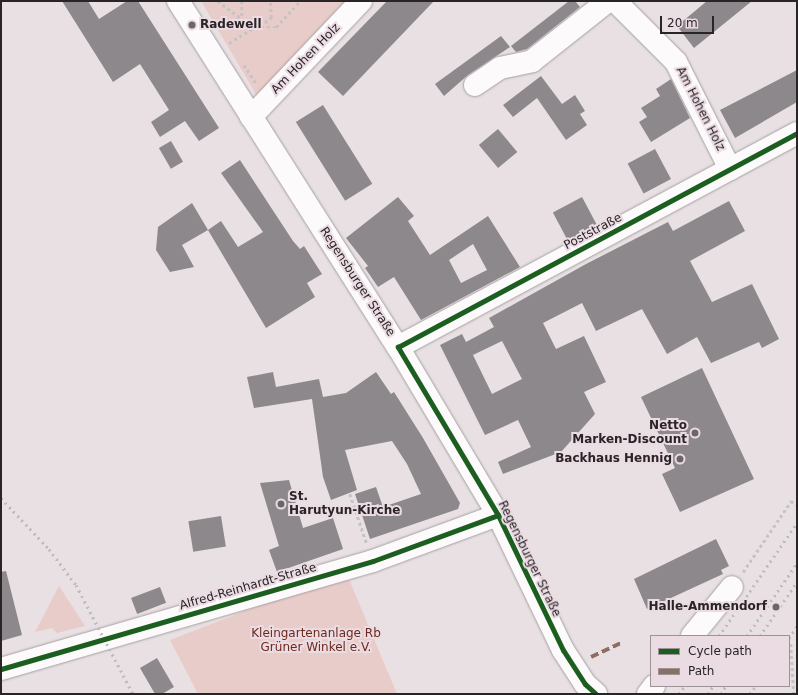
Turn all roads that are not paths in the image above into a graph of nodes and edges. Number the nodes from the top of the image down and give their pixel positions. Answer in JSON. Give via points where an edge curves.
{"nodes":[{"id":1,"x":178,"y":1,"type":"edge"},
{"id":2,"x":361,"y":1,"type":"edge"},
{"id":3,"x":608,"y":1,"type":"edge"},
{"id":4,"x":614,"y":1,"type":"edge"},
{"id":5,"x":475,"y":85,"type":"dead end"},
{"id":6,"x":251,"y":117,"type":"junction"},
{"id":7,"x":797,"y":133,"type":"edge"},
{"id":8,"x":730,"y":169,"type":"junction"},
{"id":9,"x":398,"y":347,"type":"junction"},
{"id":10,"x":498,"y":515,"type":"junction"},
{"id":11,"x":732,"y":587,"type":"road end"},
{"id":12,"x":693,"y":635,"type":"edge"},
{"id":13,"x":1,"y":669,"type":"edge"},
{"id":14,"x":596,"y":694,"type":"edge"}],
"edges":[{"from":1,"to":6,"type":"street","name":"Regensburger Straße"},
{"from":2,"to":6,"type":"street","name":"Am Hohen Holz"},
{"from":3,"to":5,"type":"street","via":[[532,62],[500,68]]},
{"from":4,"to":8,"type":"street","name":"Am Hohen Holz","via":[[676,62]]},
{"from":6,"to":9,"type":"street","name":"Regensburger Straße"},
{"from":7,"to":8,"type":"street","name":"Poststraße"},
{"from":8,"to":9,"type":"street","name":"Poststraße"},
{"from":9,"to":10,"type":"street","name":"Regensburger Straße"},
{"from":10,"to":13,"type":"street","name":"Alfred-Reinhardt-Straße","via":[[373,561]]},
{"from":10,"to":14,"type":"street","name":"Regensburger Straße","via":[[563,650],[585,684]]},
{"from":11,"to":12,"type":"street"}]}
